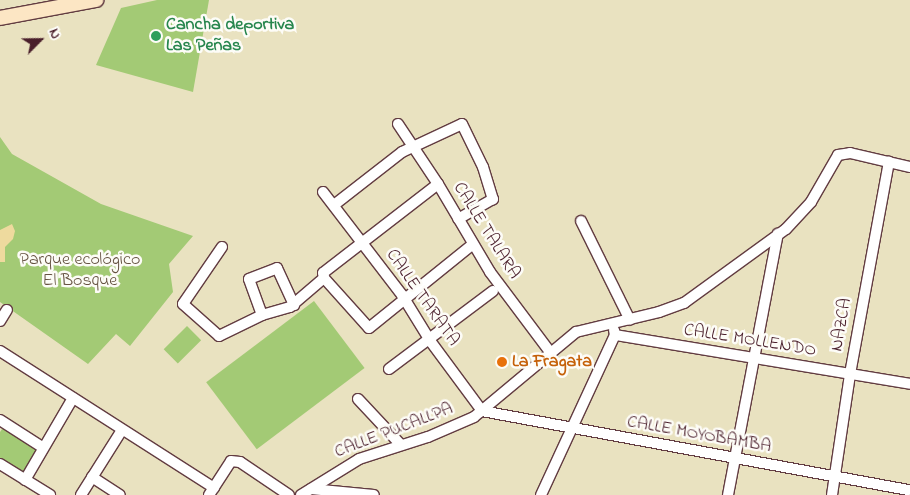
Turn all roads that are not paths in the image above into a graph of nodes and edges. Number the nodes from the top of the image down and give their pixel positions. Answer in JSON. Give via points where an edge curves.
{"nodes":[{"id":1,"x":96,"y":0,"type":"edge"},
{"id":2,"x":0,"y":18,"type":"edge"},
{"id":3,"x":398,"y":124,"type":"dead end"},
{"id":4,"x":413,"y":146,"type":"junction"},
{"id":5,"x":889,"y":162,"type":"junction"},
{"id":6,"x":910,"y":167,"type":"edge"},
{"id":7,"x":438,"y":184,"type":"junction"},
{"id":8,"x":323,"y":192,"type":"dead end"},
{"id":9,"x":334,"y":205,"type":"junction"},
{"id":10,"x":458,"y":219,"type":"junction"},
{"id":11,"x":581,"y":221,"type":"dead end"},
{"id":12,"x":778,"y":234,"type":"junction"},
{"id":13,"x":363,"y":243,"type":"junction"},
{"id":14,"x":472,"y":245,"type":"junction"},
{"id":15,"x":222,"y":247,"type":"dead end"},
{"id":16,"x":324,"y":278,"type":"junction"},
{"id":17,"x":493,"y":291,"type":"dead end"},
{"id":18,"x":405,"y":299,"type":"junction"},
{"id":19,"x":294,"y":305,"type":"junction"},
{"id":20,"x":7,"y":310,"type":"dead end"},
{"id":21,"x":262,"y":316,"type":"junction"},
{"id":22,"x":630,"y":320,"type":"junction"},
{"id":23,"x":0,"y":321,"type":"edge"},
{"id":24,"x":612,"y":324,"type":"junction"},
{"id":25,"x":615,"y":335,"type":"junction"},
{"id":26,"x":430,"y":338,"type":"junction"},
{"id":27,"x":0,"y":350,"type":"edge"},
{"id":28,"x":550,"y":352,"type":"junction"},
{"id":29,"x":755,"y":359,"type":"junction"},
{"id":30,"x":389,"y":369,"type":"dead end"},
{"id":31,"x":850,"y":374,"type":"junction"},
{"id":32,"x":910,"y":384,"type":"edge"},
{"id":33,"x":73,"y":398,"type":"junction"},
{"id":34,"x":358,"y":399,"type":"dead end"},
{"id":35,"x":482,"y":411,"type":"junction"},
{"id":36,"x":1,"y":422,"type":"edge"},
{"id":37,"x":572,"y":429,"type":"junction"},
{"id":38,"x":122,"y":430,"type":"junction"},
{"id":39,"x":401,"y":445,"type":"junction"},
{"id":40,"x":42,"y":447,"type":"junction"},
{"id":41,"x":735,"y":458,"type":"junction"},
{"id":42,"x":0,"y":464,"type":"edge"},
{"id":43,"x":835,"y":476,"type":"junction"},
{"id":44,"x":92,"y":477,"type":"junction"},
{"id":45,"x":25,"y":480,"type":"junction"},
{"id":46,"x":311,"y":489,"type":"junction"},
{"id":47,"x":910,"y":490,"type":"edge"},
{"id":48,"x":211,"y":491,"type":"edge"},
{"id":49,"x":50,"y":495,"type":"edge"},
{"id":50,"x":81,"y":495,"type":"edge"},
{"id":51,"x":120,"y":495,"type":"edge"},
{"id":52,"x":289,"y":495,"type":"edge"},
{"id":53,"x":301,"y":495,"type":"edge"},
{"id":54,"x":374,"y":495,"type":"edge"},
{"id":55,"x":540,"y":495,"type":"edge"},
{"id":56,"x":728,"y":495,"type":"edge"},
{"id":57,"x":832,"y":495,"type":"edge"}],
"edges":[{"from":1,"to":2,"type":"street"},
{"from":3,"to":4,"type":"street","name":"CALLE TALARA"},
{"from":4,"to":7,"type":"street","name":"CALLE TALARA"},
{"from":4,"to":9,"type":"street"},
{"from":4,"to":10,"type":"street","via":[[462,124],[493,200]]},
{"from":5,"to":6,"type":"street"},
{"from":5,"to":12,"type":"street","name":"CALLE PUCALLPA","via":[[850,153],[838,155],[811,202]]},
{"from":5,"to":31,"type":"street","name":"NAZCA"},
{"from":7,"to":10,"type":"street","name":"CALLE TALARA"},
{"from":7,"to":13,"type":"street"},
{"from":8,"to":9,"type":"street","name":"CALLE TARATA"},
{"from":9,"to":13,"type":"street","name":"CALLE TARATA"},
{"from":10,"to":14,"type":"street","name":"CALLE TALARA"},
{"from":11,"to":22,"type":"street"},
{"from":12,"to":22,"type":"street","name":"CALLE PUCALLPA","via":[[684,303]]},
{"from":12,"to":29,"type":"street"},
{"from":13,"to":16,"type":"street","via":[[323,273]]},
{"from":13,"to":18,"type":"street","name":"CALLE TARATA"},
{"from":14,"to":18,"type":"street"},
{"from":14,"to":28,"type":"street","name":"CALLE TALARA"},
{"from":15,"to":21,"type":"street","via":[[183,304],[219,336]]},
{"from":16,"to":18,"type":"street","via":[[368,328]]},
{"from":16,"to":19,"type":"street"},
{"from":17,"to":26,"type":"street"},
{"from":18,"to":26,"type":"street","name":"CALLE TARATA"},
{"from":19,"to":21,"type":"street"},
{"from":19,"to":21,"type":"street","via":[[277,268],[249,278]]},
{"from":20,"to":23,"type":"street"},
{"from":22,"to":24,"type":"street","name":"CALLE PUCALLPA"},
{"from":24,"to":25,"type":"street"},
{"from":24,"to":28,"type":"street","name":"CALLE PUCALLPA","via":[[576,332]]},
{"from":25,"to":29,"type":"street","name":"CALLE MOLLENDO"},
{"from":25,"to":37,"type":"street"},
{"from":26,"to":30,"type":"street"},
{"from":26,"to":35,"type":"street","name":"CALLE TARATA"},
{"from":27,"to":33,"type":"street"},
{"from":28,"to":35,"type":"street","name":"CALLE PUCALLPA"},
{"from":29,"to":31,"type":"street","name":"CALLE MOLLENDO"},
{"from":29,"to":41,"type":"street"},
{"from":31,"to":32,"type":"street","name":"CALLE MOLLENDO"},
{"from":31,"to":43,"type":"street","name":"NAZCA"},
{"from":33,"to":38,"type":"street"},
{"from":33,"to":40,"type":"street"},
{"from":34,"to":39,"type":"street"},
{"from":35,"to":37,"type":"street","name":"CALLE MOYOBAMBA"},
{"from":35,"to":39,"type":"street","name":"CALLE PUCALLPA","via":[[447,430]]},
{"from":36,"to":40,"type":"street"},
{"from":37,"to":41,"type":"street","name":"CALLE MOYOBAMBA"},
{"from":37,"to":55,"type":"street"},
{"from":38,"to":44,"type":"street"},
{"from":38,"to":48,"type":"street"},
{"from":39,"to":46,"type":"street","name":"CALLE PUCALLPA","via":[[359,459]]},
{"from":40,"to":45,"type":"street"},
{"from":41,"to":43,"type":"street","name":"CALLE MOYOBAMBA"},
{"from":41,"to":56,"type":"street"},
{"from":42,"to":45,"type":"street"},
{"from":43,"to":47,"type":"street","name":"CALLE MOYOBAMBA"},
{"from":43,"to":57,"type":"street","name":"NAZCA"},
{"from":44,"to":50,"type":"street"},
{"from":44,"to":51,"type":"street"},
{"from":45,"to":49,"type":"street"},
{"from":46,"to":53,"type":"street","name":"CALLE PUCALLPA"},
{"from":46,"to":54,"type":"street"},
{"from":48,"to":52,"type":"street","via":[[231,461],[240,462]]}]}
